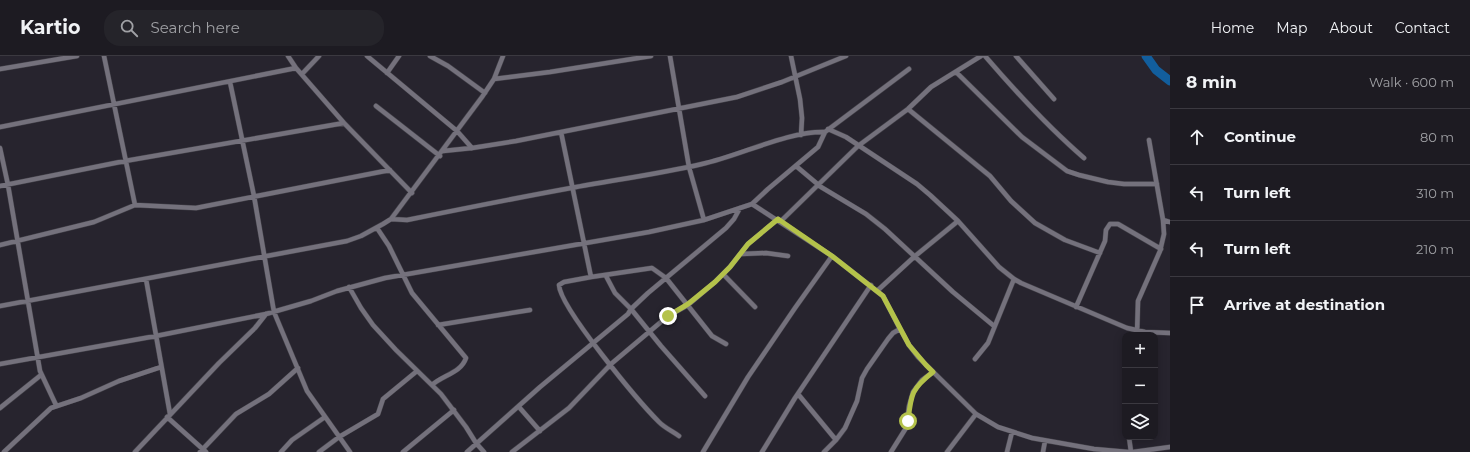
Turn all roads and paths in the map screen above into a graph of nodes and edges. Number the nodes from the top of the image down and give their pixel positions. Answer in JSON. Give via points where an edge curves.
{"nodes":[{"id":1,"x":77,"y":56,"type":"edge"},
{"id":2,"x":104,"y":56,"type":"edge"},
{"id":3,"x":288,"y":56,"type":"edge"},
{"id":4,"x":319,"y":56,"type":"edge"},
{"id":5,"x":367,"y":56,"type":"edge"},
{"id":6,"x":398,"y":56,"type":"edge"},
{"id":7,"x":430,"y":56,"type":"edge"},
{"id":8,"x":503,"y":56,"type":"edge"},
{"id":9,"x":651,"y":56,"type":"edge"},
{"id":10,"x":670,"y":56,"type":"edge"},
{"id":11,"x":791,"y":56,"type":"edge"},
{"id":12,"x":846,"y":56,"type":"edge"},
{"id":13,"x":981,"y":56,"type":"edge"},
{"id":14,"x":985,"y":56,"type":"edge"},
{"id":15,"x":1016,"y":56,"type":"edge"},
{"id":16,"x":296,"y":68,"type":"junction"},
{"id":17,"x":0,"y":69,"type":"edge"},
{"id":18,"x":909,"y":69,"type":"dead end"},
{"id":19,"x":387,"y":72,"type":"junction"},
{"id":20,"x":956,"y":72,"type":"junction"},
{"id":21,"x":302,"y":74,"type":"junction"},
{"id":22,"x":795,"y":77,"type":"junction"},
{"id":23,"x":494,"y":78,"type":"junction"},
{"id":24,"x":230,"y":82,"type":"junction"},
{"id":25,"x":485,"y":93,"type":"junction"},
{"id":26,"x":1054,"y":99,"type":"dead end"},
{"id":27,"x":114,"y":103,"type":"junction"},
{"id":28,"x":376,"y":106,"type":"dead end"},
{"id":29,"x":679,"y":109,"type":"junction"},
{"id":30,"x":908,"y":109,"type":"junction"},
{"id":31,"x":344,"y":123,"type":"junction"},
{"id":32,"x":0,"y":127,"type":"edge"},
{"id":33,"x":826,"y":131,"type":"junction"},
{"id":34,"x":458,"y":132,"type":"junction"},
{"id":35,"x":561,"y":132,"type":"junction"},
{"id":36,"x":801,"y":135,"type":"junction"},
{"id":37,"x":243,"y":140,"type":"junction"},
{"id":38,"x":1149,"y":140,"type":"dead end"},
{"id":39,"x":858,"y":146,"type":"junction"},
{"id":40,"x":0,"y":148,"type":"edge"},
{"id":41,"x":472,"y":148,"type":"junction"},
{"id":42,"x":443,"y":151,"type":"junction"},
{"id":43,"x":440,"y":156,"type":"junction"},
{"id":44,"x":1084,"y":158,"type":"dead end"},
{"id":45,"x":126,"y":161,"type":"junction"},
{"id":46,"x":796,"y":166,"type":"junction"},
{"id":47,"x":689,"y":167,"type":"junction"},
{"id":48,"x":390,"y":170,"type":"junction"},
{"id":49,"x":818,"y":184,"type":"junction"},
{"id":50,"x":1157,"y":184,"type":"junction"},
{"id":51,"x":8,"y":185,"type":"junction"},
{"id":52,"x":0,"y":186,"type":"edge"},
{"id":53,"x":572,"y":188,"type":"junction"},
{"id":54,"x":412,"y":193,"type":"junction"},
{"id":55,"x":254,"y":196,"type":"junction"},
{"id":56,"x":752,"y":204,"type":"junction"},
{"id":57,"x":135,"y":205,"type":"junction"},
{"id":58,"x":740,"y":208,"type":"junction"},
{"id":59,"x":391,"y":219,"type":"junction"},
{"id":60,"x":704,"y":220,"type":"junction"},
{"id":61,"x":779,"y":220,"type":"junction"},
{"id":62,"x":1163,"y":220,"type":"junction"},
{"id":63,"x":958,"y":221,"type":"junction"},
{"id":64,"x":1170,"y":222,"type":"edge"},
{"id":65,"x":377,"y":228,"type":"junction"},
{"id":66,"x":17,"y":241,"type":"junction"},
{"id":67,"x":585,"y":244,"type":"junction"},
{"id":68,"x":0,"y":245,"type":"edge"},
{"id":69,"x":1161,"y":249,"type":"junction"},
{"id":70,"x":1100,"y":253,"type":"junction"},
{"id":71,"x":741,"y":254,"type":"junction"},
{"id":72,"x":788,"y":256,"type":"dead end"},
{"id":73,"x":832,"y":256,"type":"junction"},
{"id":74,"x":264,"y":257,"type":"junction"},
{"id":75,"x":914,"y":257,"type":"junction"},
{"id":76,"x":723,"y":274,"type":"junction"},
{"id":77,"x":403,"y":275,"type":"junction"},
{"id":78,"x":606,"y":276,"type":"junction"},
{"id":79,"x":591,"y":277,"type":"junction"},
{"id":80,"x":666,"y":278,"type":"junction"},
{"id":81,"x":146,"y":279,"type":"junction"},
{"id":82,"x":1014,"y":279,"type":"junction"},
{"id":83,"x":871,"y":285,"type":"junction"},
{"id":84,"x":349,"y":287,"type":"junction"},
{"id":85,"x":877,"y":291,"type":"junction"},
{"id":86,"x":29,"y":302,"type":"junction"},
{"id":87,"x":688,"y":304,"type":"junction"},
{"id":88,"x":0,"y":306,"type":"edge"},
{"id":89,"x":754,"y":307,"type":"dead end"},
{"id":90,"x":1076,"y":307,"type":"junction"},
{"id":91,"x":631,"y":309,"type":"junction"},
{"id":92,"x":530,"y":310,"type":"dead end"},
{"id":93,"x":274,"y":312,"type":"junction"},
{"id":94,"x":266,"y":314,"type":"junction"},
{"id":95,"x":438,"y":325,"type":"junction"},
{"id":96,"x":994,"y":326,"type":"junction"},
{"id":97,"x":900,"y":329,"type":"junction"},
{"id":98,"x":649,"y":332,"type":"junction"},
{"id":99,"x":1134,"y":332,"type":"edge"},
{"id":100,"x":1136,"y":332,"type":"edge"},
{"id":101,"x":1158,"y":333,"type":"edge"},
{"id":102,"x":1170,"y":333,"type":"edge"},
{"id":103,"x":156,"y":336,"type":"junction"},
{"id":104,"x":594,"y":343,"type":"junction"},
{"id":105,"x":726,"y":344,"type":"dead end"},
{"id":106,"x":38,"y":358,"type":"junction"},
{"id":107,"x":975,"y":359,"type":"dead end"},
{"id":108,"x":0,"y":364,"type":"edge"},
{"id":109,"x":610,"y":364,"type":"junction"},
{"id":110,"x":161,"y":367,"type":"junction"},
{"id":111,"x":298,"y":368,"type":"junction"},
{"id":112,"x":417,"y":371,"type":"junction"},
{"id":113,"x":933,"y":372,"type":"junction"},
{"id":114,"x":41,"y":375,"type":"junction"},
{"id":115,"x":432,"y":385,"type":"junction"},
{"id":116,"x":798,"y":394,"type":"junction"},
{"id":117,"x":705,"y":396,"type":"dead end"},
{"id":118,"x":56,"y":405,"type":"junction"},
{"id":119,"x":519,"y":407,"type":"junction"},
{"id":120,"x":0,"y":408,"type":"edge"},
{"id":121,"x":454,"y":410,"type":"junction"},
{"id":122,"x":976,"y":414,"type":"junction"},
{"id":123,"x":168,"y":416,"type":"junction"},
{"id":124,"x":324,"y":417,"type":"junction"},
{"id":125,"x":540,"y":431,"type":"junction"},
{"id":126,"x":1012,"y":432,"type":"junction"},
{"id":127,"x":679,"y":436,"type":"dead end"},
{"id":128,"x":339,"y":437,"type":"junction"},
{"id":129,"x":836,"y":440,"type":"junction"},
{"id":130,"x":1129,"y":440,"type":"edge"},
{"id":131,"x":1045,"y":441,"type":"junction"},
{"id":132,"x":476,"y":443,"type":"junction"},
{"id":133,"x":1170,"y":447,"type":"edge"},
{"id":134,"x":203,"y":451,"type":"edge"},
{"id":135,"x":4,"y":452,"type":"edge"},
{"id":136,"x":135,"y":452,"type":"edge"},
{"id":137,"x":281,"y":452,"type":"edge"},
{"id":138,"x":319,"y":452,"type":"edge"},
{"id":139,"x":350,"y":452,"type":"edge"},
{"id":140,"x":403,"y":452,"type":"edge"},
{"id":141,"x":467,"y":452,"type":"edge"},
{"id":142,"x":484,"y":452,"type":"edge"},
{"id":143,"x":512,"y":452,"type":"edge"},
{"id":144,"x":703,"y":452,"type":"edge"},
{"id":145,"x":762,"y":452,"type":"edge"},
{"id":146,"x":824,"y":452,"type":"edge"},
{"id":147,"x":891,"y":452,"type":"edge"},
{"id":148,"x":947,"y":452,"type":"edge"},
{"id":149,"x":1007,"y":452,"type":"edge"},
{"id":150,"x":1042,"y":452,"type":"edge"},
{"id":151,"x":1131,"y":452,"type":"edge"}],
"edges":[{"from":1,"to":17,"type":"street"},
{"from":2,"to":27,"type":"street"},
{"from":3,"to":16,"type":"street"},
{"from":4,"to":21,"type":"street"},
{"from":5,"to":19,"type":"street"},
{"from":6,"to":19,"type":"street"},
{"from":7,"to":25,"type":"street"},
{"from":8,"to":23,"type":"street"},
{"from":9,"to":23,"type":"street"},
{"from":10,"to":29,"type":"street"},
{"from":11,"to":22,"type":"street"},
{"from":12,"to":22,"type":"street"},
{"from":13,"to":20,"type":"street"},
{"from":14,"to":44,"type":"street","via":[[1020,97]]},
{"from":15,"to":26,"type":"street"},
{"from":16,"to":21,"type":"street"},
{"from":16,"to":24,"type":"street"},
{"from":18,"to":33,"type":"street"},
{"from":19,"to":34,"type":"street"},
{"from":20,"to":30,"type":"street","via":[[931,87]]},
{"from":20,"to":50,"type":"street","via":[[1022,137],[1067,171],[1108,182]]},
{"from":21,"to":31,"type":"street"},
{"from":22,"to":29,"type":"street","via":[[737,97]]},
{"from":22,"to":36,"type":"street","via":[[802,109]]},
{"from":23,"to":25,"type":"street"},
{"from":24,"to":27,"type":"street"},
{"from":24,"to":37,"type":"street"},
{"from":25,"to":34,"type":"street"},
{"from":27,"to":32,"type":"street"},
{"from":27,"to":45,"type":"street"},
{"from":28,"to":43,"type":"street"},
{"from":29,"to":35,"type":"street"},
{"from":29,"to":47,"type":"street"},
{"from":30,"to":39,"type":"street"},
{"from":30,"to":70,"type":"street","via":[[990,176],[1011,201],[1035,223],[1065,240]]},
{"from":31,"to":37,"type":"street"},
{"from":31,"to":48,"type":"street"},
{"from":33,"to":36,"type":"street"},
{"from":33,"to":39,"type":"street","via":[[846,138]]},
{"from":33,"to":46,"type":"street","via":[[818,147]]},
{"from":34,"to":41,"type":"street"},
{"from":34,"to":42,"type":"street"},
{"from":35,"to":41,"type":"street"},
{"from":35,"to":53,"type":"street"},
{"from":36,"to":47,"type":"street"},
{"from":37,"to":45,"type":"street"},
{"from":37,"to":55,"type":"street"},
{"from":38,"to":50,"type":"street"},
{"from":39,"to":49,"type":"street"},
{"from":39,"to":63,"type":"street","via":[[917,184]]},
{"from":40,"to":51,"type":"street"},
{"from":41,"to":42,"type":"street"},
{"from":42,"to":43,"type":"street"},
{"from":43,"to":54,"type":"street"},
{"from":45,"to":51,"type":"street"},
{"from":45,"to":57,"type":"street"},
{"from":46,"to":49,"type":"street"},
{"from":46,"to":56,"type":"street"},
{"from":47,"to":53,"type":"street"},
{"from":47,"to":60,"type":"street"},
{"from":48,"to":54,"type":"street"},
{"from":48,"to":55,"type":"street"},
{"from":49,"to":61,"type":"street"},
{"from":49,"to":75,"type":"street","via":[[866,214]]},
{"from":50,"to":62,"type":"street"},
{"from":51,"to":52,"type":"street"},
{"from":51,"to":66,"type":"street"},
{"from":53,"to":59,"type":"street","via":[[407,220]]},
{"from":53,"to":67,"type":"street"},
{"from":54,"to":59,"type":"street"},
{"from":55,"to":57,"type":"street","via":[[190,208]]},
{"from":55,"to":74,"type":"street"},
{"from":56,"to":58,"type":"street"},
{"from":56,"to":61,"type":"street"},
{"from":57,"to":66,"type":"street","via":[[94,222]]},
{"from":58,"to":60,"type":"street"},
{"from":58,"to":80,"type":"street","via":[[726,228]]},
{"from":59,"to":65,"type":"street"},
{"from":60,"to":67,"type":"street"},
{"from":61,"to":71,"type":"street","via":[[755,237]]},
{"from":61,"to":73,"type":"street"},
{"from":62,"to":64,"type":"street"},
{"from":62,"to":69,"type":"street"},
{"from":63,"to":75,"type":"street"},
{"from":63,"to":82,"type":"street","via":[[999,267]]},
{"from":65,"to":74,"type":"street","via":[[347,240]]},
{"from":65,"to":77,"type":"street"},
{"from":66,"to":68,"type":"street"},
{"from":66,"to":86,"type":"street"},
{"from":67,"to":77,"type":"street"},
{"from":67,"to":79,"type":"street"},
{"from":69,"to":70,"type":"street","via":[[1130,230],[1112,223],[1106,230]]},
{"from":69,"to":100,"type":"street","via":[[1138,301]]},
{"from":70,"to":90,"type":"street"},
{"from":71,"to":72,"type":"street","via":[[766,253]]},
{"from":71,"to":76,"type":"street"},
{"from":73,"to":83,"type":"street"},
{"from":73,"to":144,"type":"street","via":[[748,377]]},
{"from":74,"to":81,"type":"street"},
{"from":74,"to":93,"type":"street"},
{"from":75,"to":85,"type":"street"},
{"from":75,"to":96,"type":"street"},
{"from":76,"to":87,"type":"street"},
{"from":76,"to":89,"type":"street"},
{"from":77,"to":84,"type":"street"},
{"from":77,"to":95,"type":"street","via":[[412,293]]},
{"from":78,"to":79,"type":"street"},
{"from":78,"to":80,"type":"street","via":[[652,268]]},
{"from":78,"to":91,"type":"street","via":[[616,293]]},
{"from":79,"to":104,"type":"street","via":[[564,282],[559,287],[571,312]]},
{"from":80,"to":87,"type":"street"},
{"from":80,"to":91,"type":"street"},
{"from":81,"to":86,"type":"street"},
{"from":81,"to":103,"type":"street"},
{"from":82,"to":90,"type":"street"},
{"from":82,"to":96,"type":"street"},
{"from":83,"to":85,"type":"street"},
{"from":83,"to":116,"type":"street"},
{"from":84,"to":93,"type":"street"},
{"from":84,"to":112,"type":"street","via":[[373,325]]},
{"from":85,"to":97,"type":"street","via":[[883,296]]},
{"from":86,"to":88,"type":"street"},
{"from":86,"to":106,"type":"street"},
{"from":87,"to":98,"type":"street"},
{"from":87,"to":105,"type":"street","via":[[712,336]]},
{"from":90,"to":99,"type":"street"},
{"from":91,"to":98,"type":"street"},
{"from":91,"to":104,"type":"street"},
{"from":92,"to":95,"type":"street"},
{"from":93,"to":94,"type":"street"},
{"from":93,"to":111,"type":"street"},
{"from":94,"to":103,"type":"street"},
{"from":94,"to":123,"type":"street"},
{"from":95,"to":115,"type":"street","via":[[466,358],[458,370],[440,378]]},
{"from":96,"to":107,"type":"street","via":[[988,342]]},
{"from":97,"to":113,"type":"street","via":[[914,351]]},
{"from":97,"to":129,"type":"street","via":[[888,339],[864,374],[858,401]]},
{"from":98,"to":109,"type":"street"},
{"from":98,"to":117,"type":"street"},
{"from":101,"to":102,"type":"street"},
{"from":103,"to":106,"type":"street"},
{"from":103,"to":110,"type":"street"},
{"from":104,"to":109,"type":"street"},
{"from":104,"to":119,"type":"street"},
{"from":106,"to":108,"type":"street"},
{"from":106,"to":114,"type":"street"},
{"from":109,"to":125,"type":"street","via":[[575,403]]},
{"from":109,"to":127,"type":"street","via":[[656,419]]},
{"from":110,"to":118,"type":"street"},
{"from":110,"to":123,"type":"street"},
{"from":111,"to":124,"type":"street","via":[[307,391]]},
{"from":111,"to":134,"type":"street","via":[[269,394],[236,414]]},
{"from":112,"to":115,"type":"street"},
{"from":112,"to":128,"type":"street","via":[[383,399],[378,414]]},
{"from":113,"to":122,"type":"street"},
{"from":113,"to":147,"type":"street","via":[[922,380],[913,392],[906,428]]},
{"from":114,"to":118,"type":"street"},
{"from":114,"to":120,"type":"street"},
{"from":115,"to":121,"type":"street"},
{"from":116,"to":129,"type":"street"},
{"from":116,"to":145,"type":"street"},
{"from":118,"to":135,"type":"street"},
{"from":119,"to":125,"type":"street"},
{"from":119,"to":132,"type":"street"},
{"from":121,"to":132,"type":"street"},
{"from":121,"to":140,"type":"street"},
{"from":122,"to":126,"type":"street"},
{"from":122,"to":148,"type":"street"},
{"from":123,"to":134,"type":"street"},
{"from":123,"to":136,"type":"street"},
{"from":124,"to":128,"type":"street"},
{"from":124,"to":137,"type":"street","via":[[292,440]]},
{"from":125,"to":143,"type":"street"},
{"from":126,"to":131,"type":"street"},
{"from":126,"to":149,"type":"street"},
{"from":128,"to":138,"type":"street"},
{"from":128,"to":139,"type":"street"},
{"from":129,"to":146,"type":"street"},
{"from":130,"to":151,"type":"street"},
{"from":131,"to":150,"type":"street"},
{"from":131,"to":151,"type":"street"},
{"from":132,"to":141,"type":"street"},
{"from":132,"to":142,"type":"street"},
{"from":133,"to":151,"type":"street"}]}
